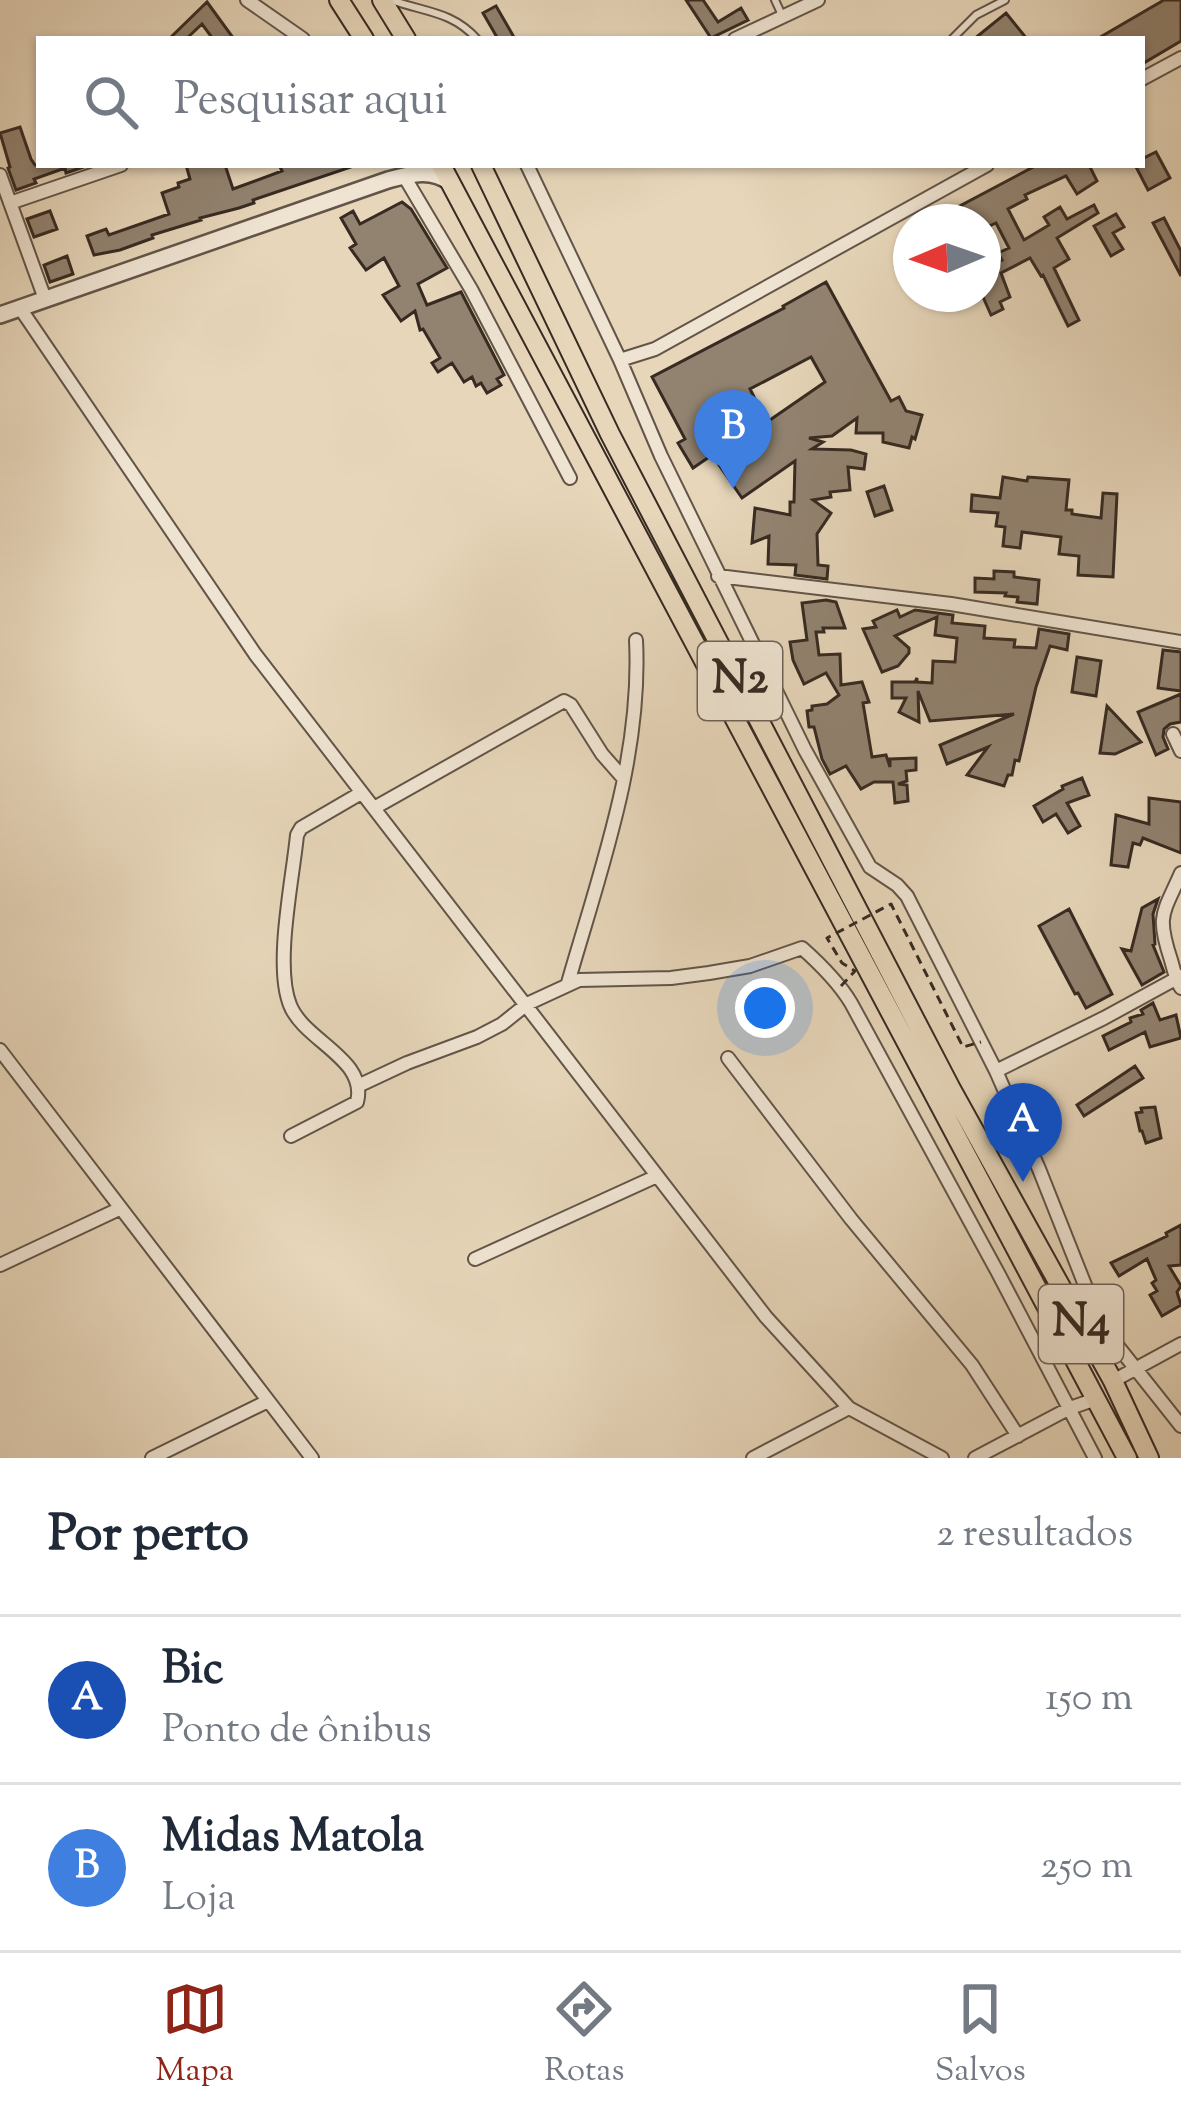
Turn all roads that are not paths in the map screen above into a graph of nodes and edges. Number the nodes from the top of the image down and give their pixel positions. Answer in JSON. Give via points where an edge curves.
{"nodes":[{"id":1,"x":247,"y":0,"type":"edge"},
{"id":2,"x":339,"y":0,"type":"edge"},
{"id":3,"x":387,"y":0,"type":"edge"},
{"id":4,"x":775,"y":0,"type":"edge"},
{"id":5,"x":818,"y":0,"type":"edge"},
{"id":6,"x":1005,"y":0,"type":"edge"},
{"id":7,"x":783,"y":17,"type":"junction"},
{"id":8,"x":299,"y":36,"type":"edge"},
{"id":9,"x":362,"y":36,"type":"edge"},
{"id":10,"x":405,"y":36,"type":"edge"},
{"id":11,"x":474,"y":36,"type":"edge"},
{"id":12,"x":742,"y":36,"type":"edge"},
{"id":13,"x":955,"y":36,"type":"edge"},
{"id":14,"x":1181,"y":58,"type":"edge"},
{"id":15,"x":1145,"y":78,"type":"edge"},
{"id":16,"x":112,"y":168,"type":"edge"},
{"id":17,"x":444,"y":168,"type":"edge"},
{"id":18,"x":528,"y":168,"type":"edge"},
{"id":19,"x":982,"y":168,"type":"edge"},
{"id":20,"x":396,"y":171,"type":"edge"},
{"id":21,"x":0,"y":175,"type":"edge"},
{"id":22,"x":492,"y":175,"type":"edge"},
{"id":23,"x":452,"y":184,"type":"junction"},
{"id":24,"x":10,"y":203,"type":"junction"},
{"id":25,"x":45,"y":298,"type":"junction"},
{"id":26,"x":20,"y":308,"type":"junction"},
{"id":27,"x":0,"y":315,"type":"edge"},
{"id":28,"x":620,"y":360,"type":"junction"},
{"id":29,"x":570,"y":478,"type":"dead end"},
{"id":30,"x":718,"y":576,"type":"junction"},
{"id":31,"x":636,"y":640,"type":"dead end"},
{"id":32,"x":1181,"y":642,"type":"edge"},
{"id":33,"x":1173,"y":734,"type":"dead end"},
{"id":34,"x":1181,"y":751,"type":"edge"},
{"id":35,"x":624,"y":779,"type":"junction"},
{"id":36,"x":362,"y":793,"type":"junction"},
{"id":37,"x":374,"y":808,"type":"junction"},
{"id":38,"x":785,"y":810,"type":"joint"},
{"id":39,"x":1181,"y":873,"type":"edge"},
{"id":40,"x":1179,"y":981,"type":"edge"},
{"id":41,"x":568,"y":983,"type":"junction"},
{"id":42,"x":527,"y":1004,"type":"junction"},
{"id":43,"x":0,"y":1050,"type":"edge"},
{"id":44,"x":728,"y":1058,"type":"dead end"},
{"id":45,"x":996,"y":1070,"type":"junction"},
{"id":46,"x":360,"y":1085,"type":"junction"},
{"id":47,"x":291,"y":1136,"type":"dead end"},
{"id":48,"x":657,"y":1176,"type":"junction"},
{"id":49,"x":1008,"y":1192,"type":"joint"},
{"id":50,"x":119,"y":1209,"type":"junction"},
{"id":51,"x":476,"y":1259,"type":"dead end"},
{"id":52,"x":0,"y":1265,"type":"edge"},
{"id":53,"x":1181,"y":1344,"type":"edge"},
{"id":54,"x":1136,"y":1369,"type":"junction"},
{"id":55,"x":1113,"y":1381,"type":"junction"},
{"id":56,"x":1096,"y":1399,"type":"junction"},
{"id":57,"x":268,"y":1401,"type":"junction"},
{"id":58,"x":848,"y":1408,"type":"junction"},
{"id":59,"x":1070,"y":1408,"type":"junction"},
{"id":60,"x":1181,"y":1426,"type":"edge"},
{"id":61,"x":1018,"y":1436,"type":"junction"},
{"id":62,"x":991,"y":1454,"type":"edge"},
{"id":63,"x":152,"y":1458,"type":"edge"},
{"id":64,"x":312,"y":1458,"type":"edge"},
{"id":65,"x":753,"y":1458,"type":"edge"},
{"id":66,"x":942,"y":1458,"type":"edge"},
{"id":67,"x":974,"y":1458,"type":"edge"},
{"id":68,"x":1095,"y":1458,"type":"edge"},
{"id":69,"x":1127,"y":1458,"type":"edge"},
{"id":70,"x":1149,"y":1458,"type":"edge"}],
"edges":[{"from":1,"to":8,"type":"street"},
{"from":2,"to":9,"type":"highway"},
{"from":3,"to":10,"type":"highway"},
{"from":3,"to":11,"type":"lane","via":[[447,15]]},
{"from":4,"to":7,"type":"lane"},
{"from":5,"to":7,"type":"street"},
{"from":6,"to":13,"type":"lane"},
{"from":7,"to":12,"type":"street"},
{"from":14,"to":15,"type":"street"},
{"from":16,"to":24,"type":"street"},
{"from":17,"to":23,"type":"highway","number":"N2"},
{"from":18,"to":28,"type":"street"},
{"from":19,"to":28,"type":"street","via":[[655,349]]},
{"from":20,"to":23,"type":"street","via":[[427,172]]},
{"from":20,"to":25,"type":"street"},
{"from":20,"to":29,"type":"street","via":[[472,289]]},
{"from":21,"to":24,"type":"street"},
{"from":22,"to":49,"type":"highway","number":"N2","via":[[610,434]]},
{"from":23,"to":38,"type":"highway","number":"N2"},
{"from":24,"to":25,"type":"street"},
{"from":25,"to":26,"type":"street"},
{"from":26,"to":27,"type":"street"},
{"from":26,"to":36,"type":"street","via":[[255,654]]},
{"from":28,"to":30,"type":"street"},
{"from":30,"to":32,"type":"street"},
{"from":30,"to":45,"type":"street","via":[[856,845],[907,896]]},
{"from":31,"to":35,"type":"street"},
{"from":33,"to":34,"type":"street"},
{"from":35,"to":37,"type":"street","via":[[564,701]]},
{"from":35,"to":41,"type":"street"},
{"from":36,"to":37,"type":"street"},
{"from":36,"to":46,"type":"street","via":[[301,828],[284,957],[290,1005]]},
{"from":37,"to":42,"type":"street"},
{"from":38,"to":56,"type":"highway","number":"N4"},
{"from":39,"to":40,"type":"street","via":[[1161,927]]},
{"from":40,"to":45,"type":"street"},
{"from":41,"to":42,"type":"street"},
{"from":41,"to":59,"type":"street","via":[[709,973],[806,950],[841,986],[887,1065]]},
{"from":42,"to":46,"type":"street","via":[[477,1037]]},
{"from":42,"to":48,"type":"street"},
{"from":43,"to":50,"type":"street"},
{"from":44,"to":61,"type":"street","via":[[972,1365]]},
{"from":45,"to":54,"type":"street","via":[[1085,1285]]},
{"from":46,"to":47,"type":"street","via":[[357,1102]]},
{"from":48,"to":51,"type":"street"},
{"from":48,"to":58,"type":"street"},
{"from":49,"to":55,"type":"highway","number":"N4"},
{"from":50,"to":52,"type":"street"},
{"from":50,"to":57,"type":"street"},
{"from":53,"to":54,"type":"street"},
{"from":54,"to":55,"type":"street"},
{"from":54,"to":60,"type":"street"},
{"from":55,"to":70,"type":"highway","number":"N4"},
{"from":56,"to":59,"type":"street"},
{"from":56,"to":69,"type":"highway","number":"N4"},
{"from":57,"to":63,"type":"street"},
{"from":57,"to":64,"type":"street"},
{"from":58,"to":65,"type":"street"},
{"from":58,"to":66,"type":"street"},
{"from":59,"to":61,"type":"street"},
{"from":59,"to":68,"type":"street"},
{"from":61,"to":62,"type":"street"},
{"from":62,"to":67,"type":"street"}]}
